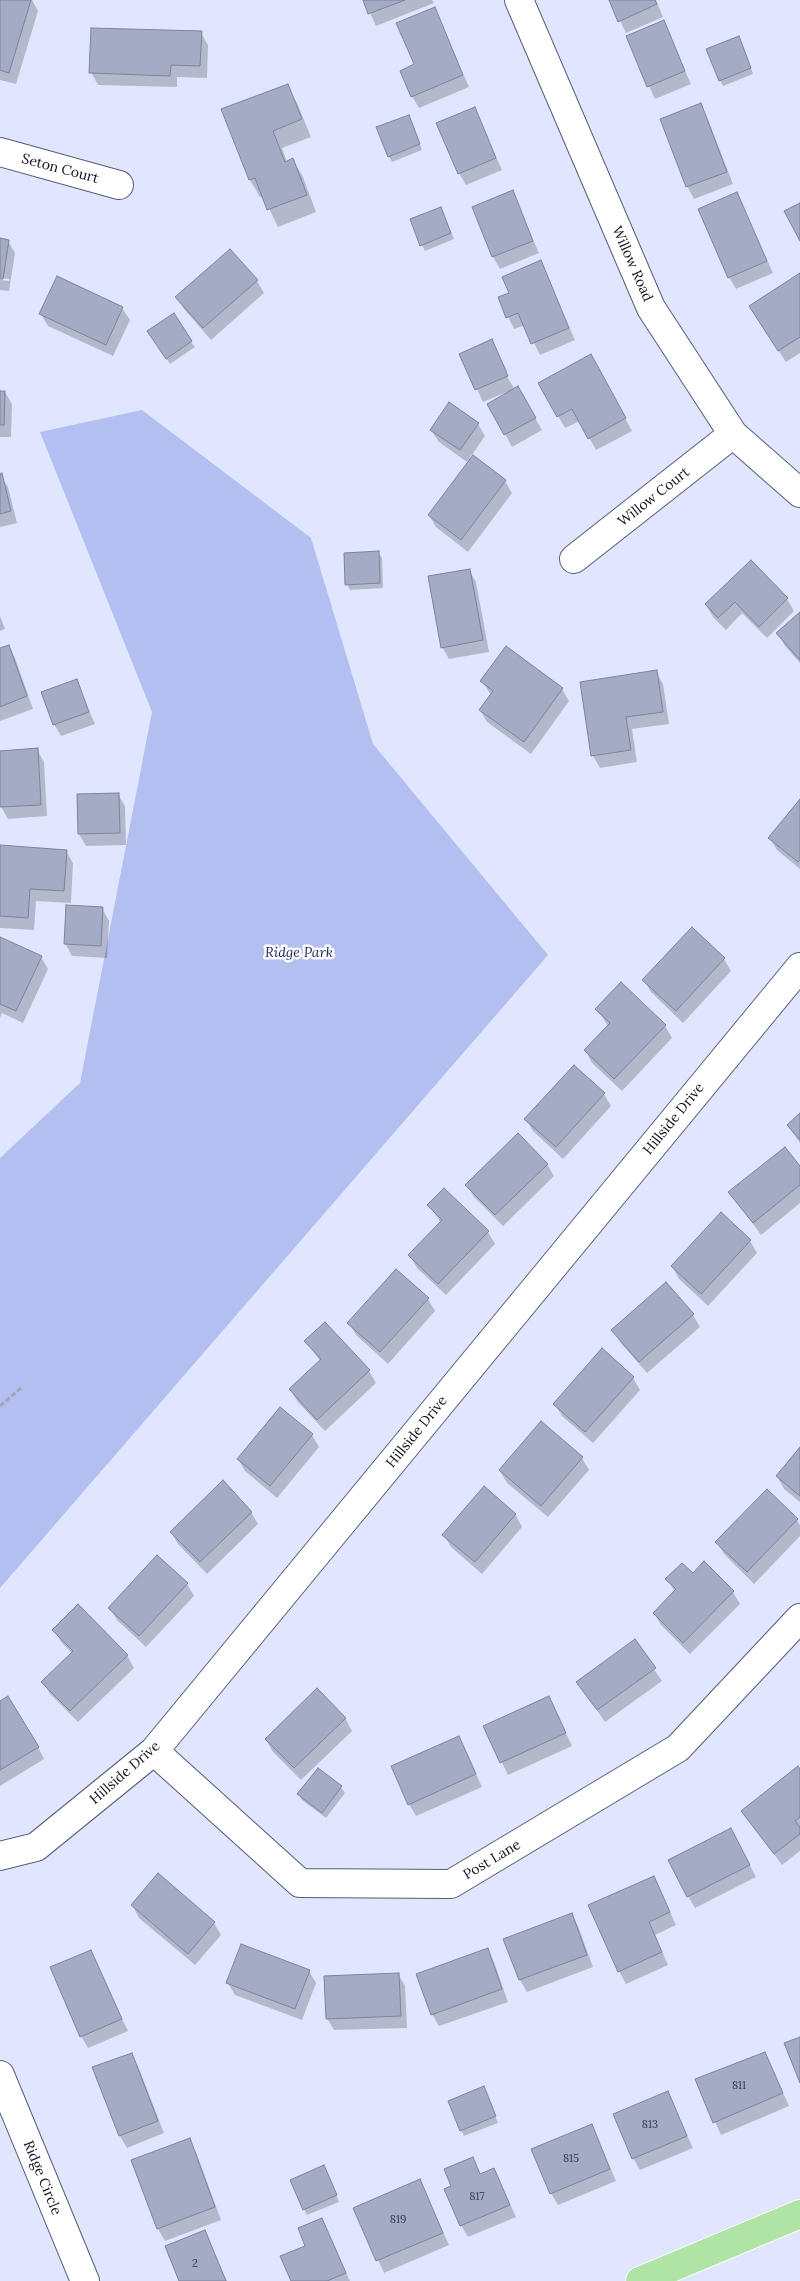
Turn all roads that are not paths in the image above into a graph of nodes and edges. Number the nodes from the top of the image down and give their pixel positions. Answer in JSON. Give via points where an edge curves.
{"nodes":[{"id":1,"x":519,"y":0,"type":"edge"},
{"id":2,"x":0,"y":152,"type":"edge"},
{"id":3,"x":119,"y":185,"type":"dead end"},
{"id":4,"x":733,"y":434,"type":"junction"},
{"id":5,"x":800,"y":493,"type":"edge"},
{"id":6,"x":574,"y":559,"type":"dead end"},
{"id":7,"x":800,"y":967,"type":"edge"},
{"id":8,"x":800,"y":1618,"type":"edge"},
{"id":9,"x":154,"y":1751,"type":"junction"},
{"id":10,"x":0,"y":1856,"type":"edge"},
{"id":11,"x":0,"y":2075,"type":"edge"},
{"id":12,"x":800,"y":2214,"type":"edge"},
{"id":13,"x":85,"y":2281,"type":"edge"},
{"id":14,"x":640,"y":2281,"type":"edge"}],
"edges":[{"from":1,"to":4,"type":"street","name":"Willow Road","via":[[652,308]]},
{"from":2,"to":3,"type":"street","name":"Seton Court"},
{"from":4,"to":5,"type":"street","name":"Willow Road"},
{"from":4,"to":6,"type":"street","name":"Willow Court"},
{"from":7,"to":9,"type":"street","name":"Hillside Drive"},
{"from":8,"to":9,"type":"street","name":"Post Lane","via":[[678,1748],[450,1884],[300,1884]]},
{"from":9,"to":10,"type":"street","name":"Hillside Drive","via":[[36,1846]]},
{"from":11,"to":13,"type":"street","name":"Ridge Circle"},
{"from":12,"to":14,"type":"main road"}]}
